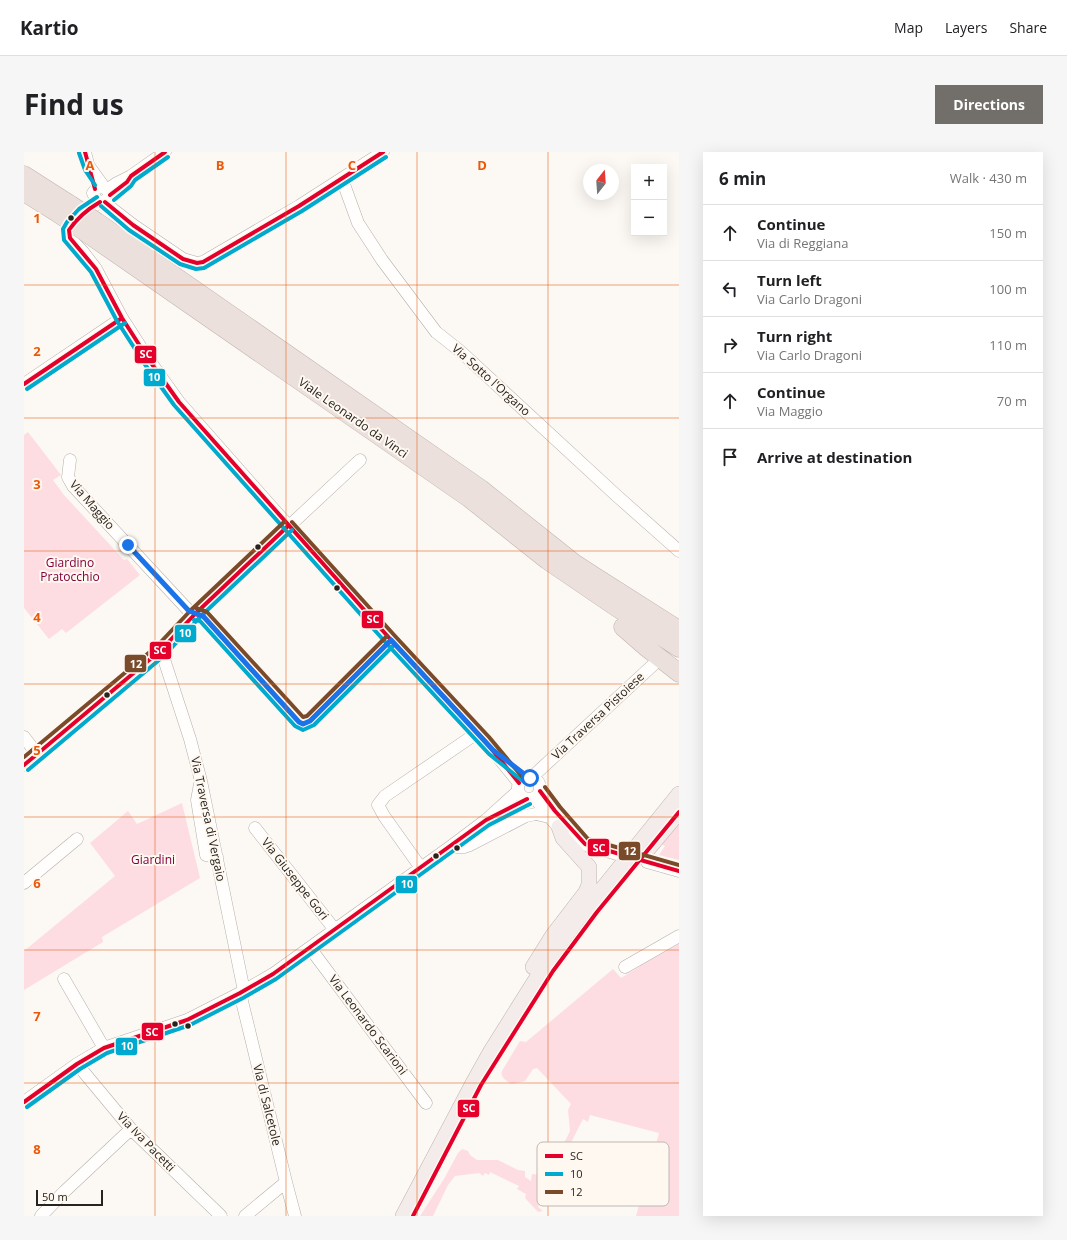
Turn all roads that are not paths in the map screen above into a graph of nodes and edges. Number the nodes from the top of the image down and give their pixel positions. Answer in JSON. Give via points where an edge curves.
{"nodes":[{"id":1,"x":85,"y":152,"type":"edge"},
{"id":2,"x":165,"y":152,"type":"edge"},
{"id":3,"x":383,"y":152,"type":"edge"},
{"id":4,"x":24,"y":175,"type":"edge"},
{"id":5,"x":342,"y":179,"type":"junction"},
{"id":6,"x":24,"y":192,"type":"edge"},
{"id":7,"x":102,"y":194,"type":"junction"},
{"id":8,"x":80,"y":217,"type":"junction"},
{"id":9,"x":122,"y":318,"type":"junction"},
{"id":10,"x":24,"y":384,"type":"edge"},
{"id":11,"x":70,"y":460,"type":"dead end"},
{"id":12,"x":360,"y":460,"type":"dead end"},
{"id":13,"x":481,"y":489,"type":"junction"},
{"id":14,"x":288,"y":526,"type":"junction"},
{"id":15,"x":679,"y":551,"type":"edge"},
{"id":16,"x":547,"y":560,"type":"junction"},
{"id":17,"x":195,"y":614,"type":"junction"},
{"id":18,"x":679,"y":619,"type":"edge"},
{"id":19,"x":624,"y":627,"type":"junction"},
{"id":20,"x":679,"y":630,"type":"edge"},
{"id":21,"x":391,"y":640,"type":"junction"},
{"id":22,"x":679,"y":648,"type":"edge"},
{"id":23,"x":161,"y":650,"type":"junction"},
{"id":24,"x":679,"y":660,"type":"edge"},
{"id":25,"x":653,"y":665,"type":"dead end"},
{"id":26,"x":679,"y":673,"type":"edge"},
{"id":27,"x":477,"y":733,"type":"junction"},
{"id":28,"x":24,"y":737,"type":"edge"},
{"id":29,"x":38,"y":754,"type":"junction"},
{"id":30,"x":24,"y":765,"type":"edge"},
{"id":31,"x":529,"y":788,"type":"junction"},
{"id":32,"x":679,"y":794,"type":"edge"},
{"id":33,"x":679,"y":812,"type":"edge"},
{"id":34,"x":554,"y":822,"type":"junction"},
{"id":35,"x":256,"y":828,"type":"dead end"},
{"id":36,"x":77,"y":839,"type":"dead end"},
{"id":37,"x":585,"y":844,"type":"junction"},
{"id":38,"x":450,"y":847,"type":"junction"},
{"id":39,"x":620,"y":855,"type":"dead end"},
{"id":40,"x":647,"y":862,"type":"dead end"},
{"id":41,"x":422,"y":868,"type":"junction"},
{"id":42,"x":679,"y":871,"type":"edge"},
{"id":43,"x":24,"y":883,"type":"edge"},
{"id":44,"x":335,"y":930,"type":"junction"},
{"id":45,"x":679,"y":936,"type":"edge"},
{"id":46,"x":310,"y":948,"type":"junction"},
{"id":47,"x":625,"y":967,"type":"dead end"},
{"id":48,"x":64,"y":979,"type":"dead end"},
{"id":49,"x":242,"y":992,"type":"junction"},
{"id":50,"x":513,"y":1017,"type":"junction"},
{"id":51,"x":104,"y":1048,"type":"junction"},
{"id":52,"x":77,"y":1064,"type":"junction"},
{"id":53,"x":25,"y":1099,"type":"edge"},
{"id":54,"x":426,"y":1103,"type":"dead end"},
{"id":55,"x":131,"y":1129,"type":"junction"},
{"id":56,"x":286,"y":1182,"type":"junction"},
{"id":57,"x":41,"y":1216,"type":"edge"},
{"id":58,"x":221,"y":1216,"type":"edge"},
{"id":59,"x":244,"y":1216,"type":"edge"},
{"id":60,"x":295,"y":1216,"type":"edge"},
{"id":61,"x":403,"y":1216,"type":"edge"},
{"id":62,"x":413,"y":1216,"type":"edge"}],
"edges":[{"from":1,"to":7,"type":"street","via":[[88,165]]},
{"from":2,"to":7,"type":"street","via":[[131,176],[127,182]]},
{"from":3,"to":5,"type":"street"},
{"from":4,"to":8,"type":"highway","name":"Viale Leonardo da Vinci"},
{"from":5,"to":7,"type":"street","via":[[202,262],[196,263],[183,259],[133,225],[111,208]]},
{"from":5,"to":15,"type":"street","name":"Via Sotto l'Organo","via":[[358,223],[382,260],[436,332]]},
{"from":6,"to":8,"type":"highway","name":"Viale Leonardo da Vinci"},
{"from":7,"to":8,"type":"street"},
{"from":8,"to":9,"type":"street","via":[[70,228],[69,234],[96,269]]},
{"from":8,"to":13,"type":"highway","name":"Viale Leonardo da Vinci"},
{"from":8,"to":16,"type":"highway","name":"Viale Leonardo da Vinci","via":[[468,498]]},
{"from":9,"to":10,"type":"street"},
{"from":9,"to":14,"type":"street","via":[[179,402]]},
{"from":11,"to":17,"type":"street","name":"Via Maggio","via":[[68,477],[73,486],[189,611]]},
{"from":12,"to":14,"type":"street"},
{"from":13,"to":18,"type":"highway"},
{"from":13,"to":20,"type":"highway","name":"Viale Leonardo da Vinci","via":[[574,563]]},
{"from":14,"to":17,"type":"street"},
{"from":14,"to":21,"type":"street"},
{"from":16,"to":19,"type":"highway","via":[[584,597]]},
{"from":16,"to":22,"type":"highway","name":"Viale Leonardo da Vinci"},
{"from":17,"to":21,"type":"street","name":"Via Maggio","via":[[203,616],[303,724],[310,721]]},
{"from":17,"to":23,"type":"street"},
{"from":19,"to":24,"type":"highway"},
{"from":19,"to":26,"type":"highway"},
{"from":21,"to":27,"type":"street"},
{"from":23,"to":29,"type":"street"},
{"from":23,"to":49,"type":"street","name":"Via Traversa di Vergaio","via":[[201,781]]},
{"from":25,"to":31,"type":"street","name":"Via Traversa Pistoiese","via":[[543,768]]},
{"from":27,"to":31,"type":"street"},
{"from":27,"to":41,"type":"street","via":[[385,796],[378,805]]},
{"from":28,"to":29,"type":"street"},
{"from":29,"to":30,"type":"street"},
{"from":31,"to":34,"type":"street"},
{"from":31,"to":37,"type":"street","via":[[555,811]]},
{"from":31,"to":38,"type":"street","name":"Via Traversa Pistoiese"},
{"from":32,"to":50,"type":"main road","via":[[565,937]]},
{"from":33,"to":62,"type":"main road","via":[[597,912],[553,971],[481,1085]]},
{"from":34,"to":37,"type":"street"},
{"from":34,"to":38,"type":"street","via":[[536,814],[526,816],[470,845]]},
{"from":34,"to":50,"type":"main road","via":[[562,838],[590,867],[589,885],[530,971]]},
{"from":35,"to":44,"type":"street","name":"Via Giuseppe Gori"},
{"from":36,"to":43,"type":"street"},
{"from":37,"to":39,"type":"street"},
{"from":38,"to":41,"type":"street","name":"Via Traversa Pistoiese"},
{"from":40,"to":42,"type":"street"},
{"from":41,"to":44,"type":"street","name":"Via Traversa Pistoiese"},
{"from":44,"to":46,"type":"street","name":"Via Traversa Pistoiese"},
{"from":45,"to":47,"type":"street"},
{"from":46,"to":49,"type":"street","name":"Via Traversa Pistoiese"},
{"from":46,"to":54,"type":"street","name":"Via Leonardo Scarioni"},
{"from":48,"to":51,"type":"street"},
{"from":49,"to":51,"type":"street","name":"Via Traversa Pistoiese","via":[[187,1020]]},
{"from":49,"to":56,"type":"street","name":"Via di Salcetole"},
{"from":50,"to":61,"type":"main road","via":[[472,1085]]},
{"from":51,"to":52,"type":"street","name":"Via Traversa Pistoiese"},
{"from":52,"to":53,"type":"street","name":"Via Traversa Pistoiese"},
{"from":52,"to":55,"type":"street","name":"Via Iva Pacetti"},
{"from":55,"to":57,"type":"street"},
{"from":55,"to":58,"type":"street","name":"Via Iva Pacetti"},
{"from":56,"to":59,"type":"street"},
{"from":56,"to":60,"type":"street","name":"Via di Salcetole"}]}
